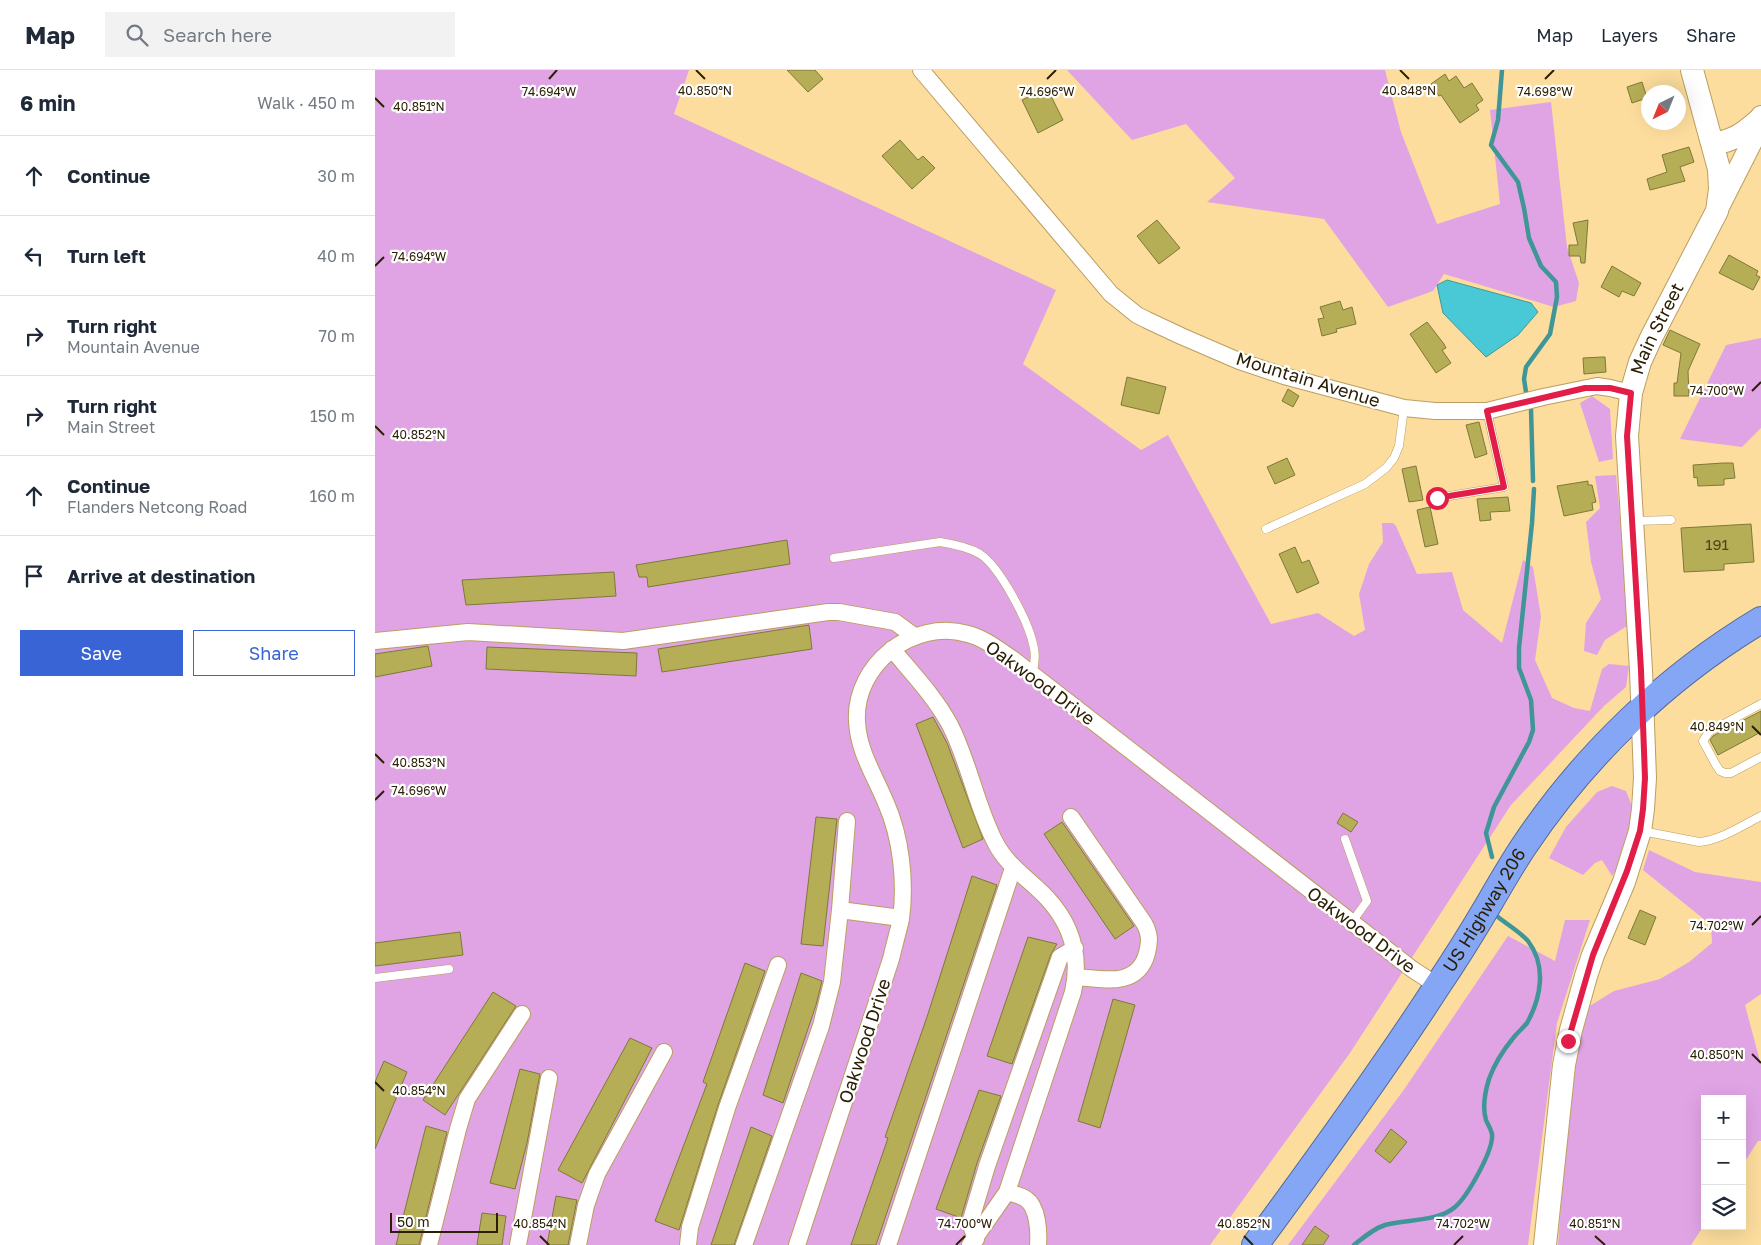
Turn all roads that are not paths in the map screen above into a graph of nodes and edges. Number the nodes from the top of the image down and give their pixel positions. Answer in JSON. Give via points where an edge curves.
{"nodes":[{"id":1,"x":921,"y":70,"type":"edge"},
{"id":2,"x":1692,"y":70,"type":"edge"},
{"id":3,"x":1760,"y":118,"type":"edge"},
{"id":4,"x":1713,"y":144,"type":"junction"},
{"id":5,"x":1717,"y":211,"type":"junction"},
{"id":6,"x":1631,"y":393,"type":"junction"},
{"id":7,"x":1404,"y":408,"type":"junction"},
{"id":8,"x":1487,"y":411,"type":"junction"},
{"id":9,"x":1437,"y":498,"type":"dead end"},
{"id":10,"x":1671,"y":520,"type":"dead end"},
{"id":11,"x":1632,"y":521,"type":"junction"},
{"id":12,"x":1266,"y":529,"type":"dead end"},
{"id":13,"x":834,"y":558,"type":"dead end"},
{"id":14,"x":1761,"y":620,"type":"edge"},
{"id":15,"x":914,"y":636,"type":"junction"},
{"id":16,"x":375,"y":640,"type":"edge"},
{"id":17,"x":892,"y":649,"type":"junction"},
{"id":18,"x":1033,"y":674,"type":"junction"},
{"id":19,"x":1761,"y":704,"type":"edge"},
{"id":20,"x":1642,"y":709,"type":"junction"},
{"id":21,"x":1761,"y":757,"type":"edge"},
{"id":22,"x":1761,"y":816,"type":"edge"},
{"id":23,"x":1071,"y":817,"type":"dead end"},
{"id":24,"x":847,"y":821,"type":"dead end"},
{"id":25,"x":1640,"y":831,"type":"junction"},
{"id":26,"x":1345,"y":839,"type":"dead end"},
{"id":27,"x":1013,"y":868,"type":"junction"},
{"id":28,"x":840,"y":910,"type":"junction"},
{"id":29,"x":901,"y":918,"type":"junction"},
{"id":30,"x":1352,"y":922,"type":"junction"},
{"id":31,"x":1075,"y":948,"type":"junction"},
{"id":32,"x":778,"y":965,"type":"dead end"},
{"id":33,"x":449,"y":969,"type":"dead end"},
{"id":34,"x":1077,"y":976,"type":"junction"},
{"id":35,"x":375,"y":978,"type":"edge"},
{"id":36,"x":1438,"y":986,"type":"junction"},
{"id":37,"x":522,"y":1014,"type":"dead end"},
{"id":38,"x":664,"y":1052,"type":"dead end"},
{"id":39,"x":549,"y":1078,"type":"dead end"},
{"id":40,"x":1007,"y":1192,"type":"junction"},
{"id":41,"x":973,"y":1242,"type":"edge"},
{"id":42,"x":429,"y":1245,"type":"edge"},
{"id":43,"x":518,"y":1245,"type":"edge"},
{"id":44,"x":578,"y":1245,"type":"edge"},
{"id":45,"x":688,"y":1245,"type":"edge"},
{"id":46,"x":744,"y":1245,"type":"edge"},
{"id":47,"x":797,"y":1245,"type":"edge"},
{"id":48,"x":888,"y":1245,"type":"edge"},
{"id":49,"x":1038,"y":1245,"type":"edge"},
{"id":50,"x":1255,"y":1245,"type":"edge"},
{"id":51,"x":1545,"y":1245,"type":"edge"}],
"edges":[{"from":1,"to":7,"type":"street","name":"Mountain Avenue","via":[[1111,294],[1137,315],[1239,361]]},
{"from":2,"to":4,"type":"main road"},
{"from":3,"to":4,"type":"main road","via":[[1744,134]]},
{"from":3,"to":5,"type":"street","name":"Main Street","via":[[1758,130]]},
{"from":4,"to":5,"type":"main road","via":[[1721,178]]},
{"from":5,"to":6,"type":"main road","name":"Main Street","via":[[1651,336]]},
{"from":6,"to":8,"type":"street","name":"Mountain Avenue","via":[[1610,388],[1585,388]]},
{"from":6,"to":11,"type":"main road","name":"Main Street","via":[[1627,431]]},
{"from":7,"to":8,"type":"street","name":"Mountain Avenue"},
{"from":7,"to":12,"type":"lane","via":[[1399,446],[1386,468],[1365,484]]},
{"from":8,"to":9,"type":"lane","via":[[1504,487]]},
{"from":10,"to":11,"type":"lane"},
{"from":11,"to":20,"type":"main road","name":"Main Street"},
{"from":13,"to":18,"type":"lane","via":[[940,542],[980,554],[1005,582],[1027,627],[1033,643]]},
{"from":14,"to":20,"type":"highway","name":"US Highway 206","via":[[1693,665]]},
{"from":15,"to":16,"type":"street","via":[[895,622],[827,612],[623,641],[468,632]]},
{"from":15,"to":17,"type":"street","name":"Oakwood Drive"},
{"from":15,"to":18,"type":"street","name":"Oakwood Drive","via":[[943,631],[967,633],[994,646]]},
{"from":17,"to":27,"type":"street","via":[[939,706],[951,726],[995,842]]},
{"from":17,"to":29,"type":"street","name":"Oakwood Drive","via":[[864,681],[857,720],[863,753],[887,804],[897,839],[902,885]]},
{"from":18,"to":30,"type":"street","name":"Oakwood Drive"},
{"from":19,"to":21,"type":"lane","via":[[1709,732],[1703,741],[1716,766],[1725,773]]},
{"from":20,"to":25,"type":"main road","name":"Main Street","via":[[1645,791]]},
{"from":20,"to":36,"type":"highway","name":"US Highway 206","via":[[1594,756],[1548,812]]},
{"from":22,"to":25,"type":"lane","via":[[1714,840],[1699,842]]},
{"from":23,"to":34,"type":"street","via":[[1144,923],[1150,939],[1146,958],[1132,975],[1109,980]]},
{"from":24,"to":28,"type":"street"},
{"from":25,"to":51,"type":"main road","name":"Main Street","via":[[1593,955],[1570,1036],[1564,1065]]},
{"from":26,"to":30,"type":"lane","via":[[1367,901]]},
{"from":27,"to":31,"type":"street","via":[[1058,912]]},
{"from":27,"to":48,"type":"street"},
{"from":28,"to":29,"type":"street"},
{"from":28,"to":46,"type":"street","via":[[832,982],[821,1026]]},
{"from":29,"to":47,"type":"street","name":"Oakwood Drive","via":[[888,968]]},
{"from":30,"to":36,"type":"street","name":"Oakwood Drive"},
{"from":31,"to":34,"type":"street"},
{"from":31,"to":41,"type":"street","via":[[1060,957],[987,1166],[970,1223]]},
{"from":32,"to":45,"type":"street","via":[[727,1108],[690,1227]]},
{"from":33,"to":35,"type":"lane"},
{"from":34,"to":40,"type":"street"},
{"from":36,"to":50,"type":"highway","name":"US Highway 206"},
{"from":37,"to":42,"type":"street","via":[[467,1099]]},
{"from":38,"to":44,"type":"street","via":[[597,1174],[586,1205]]},
{"from":39,"to":43,"type":"street"},
{"from":40,"to":41,"type":"street"},
{"from":40,"to":49,"type":"street","via":[[1025,1198],[1032,1206]]}]}
